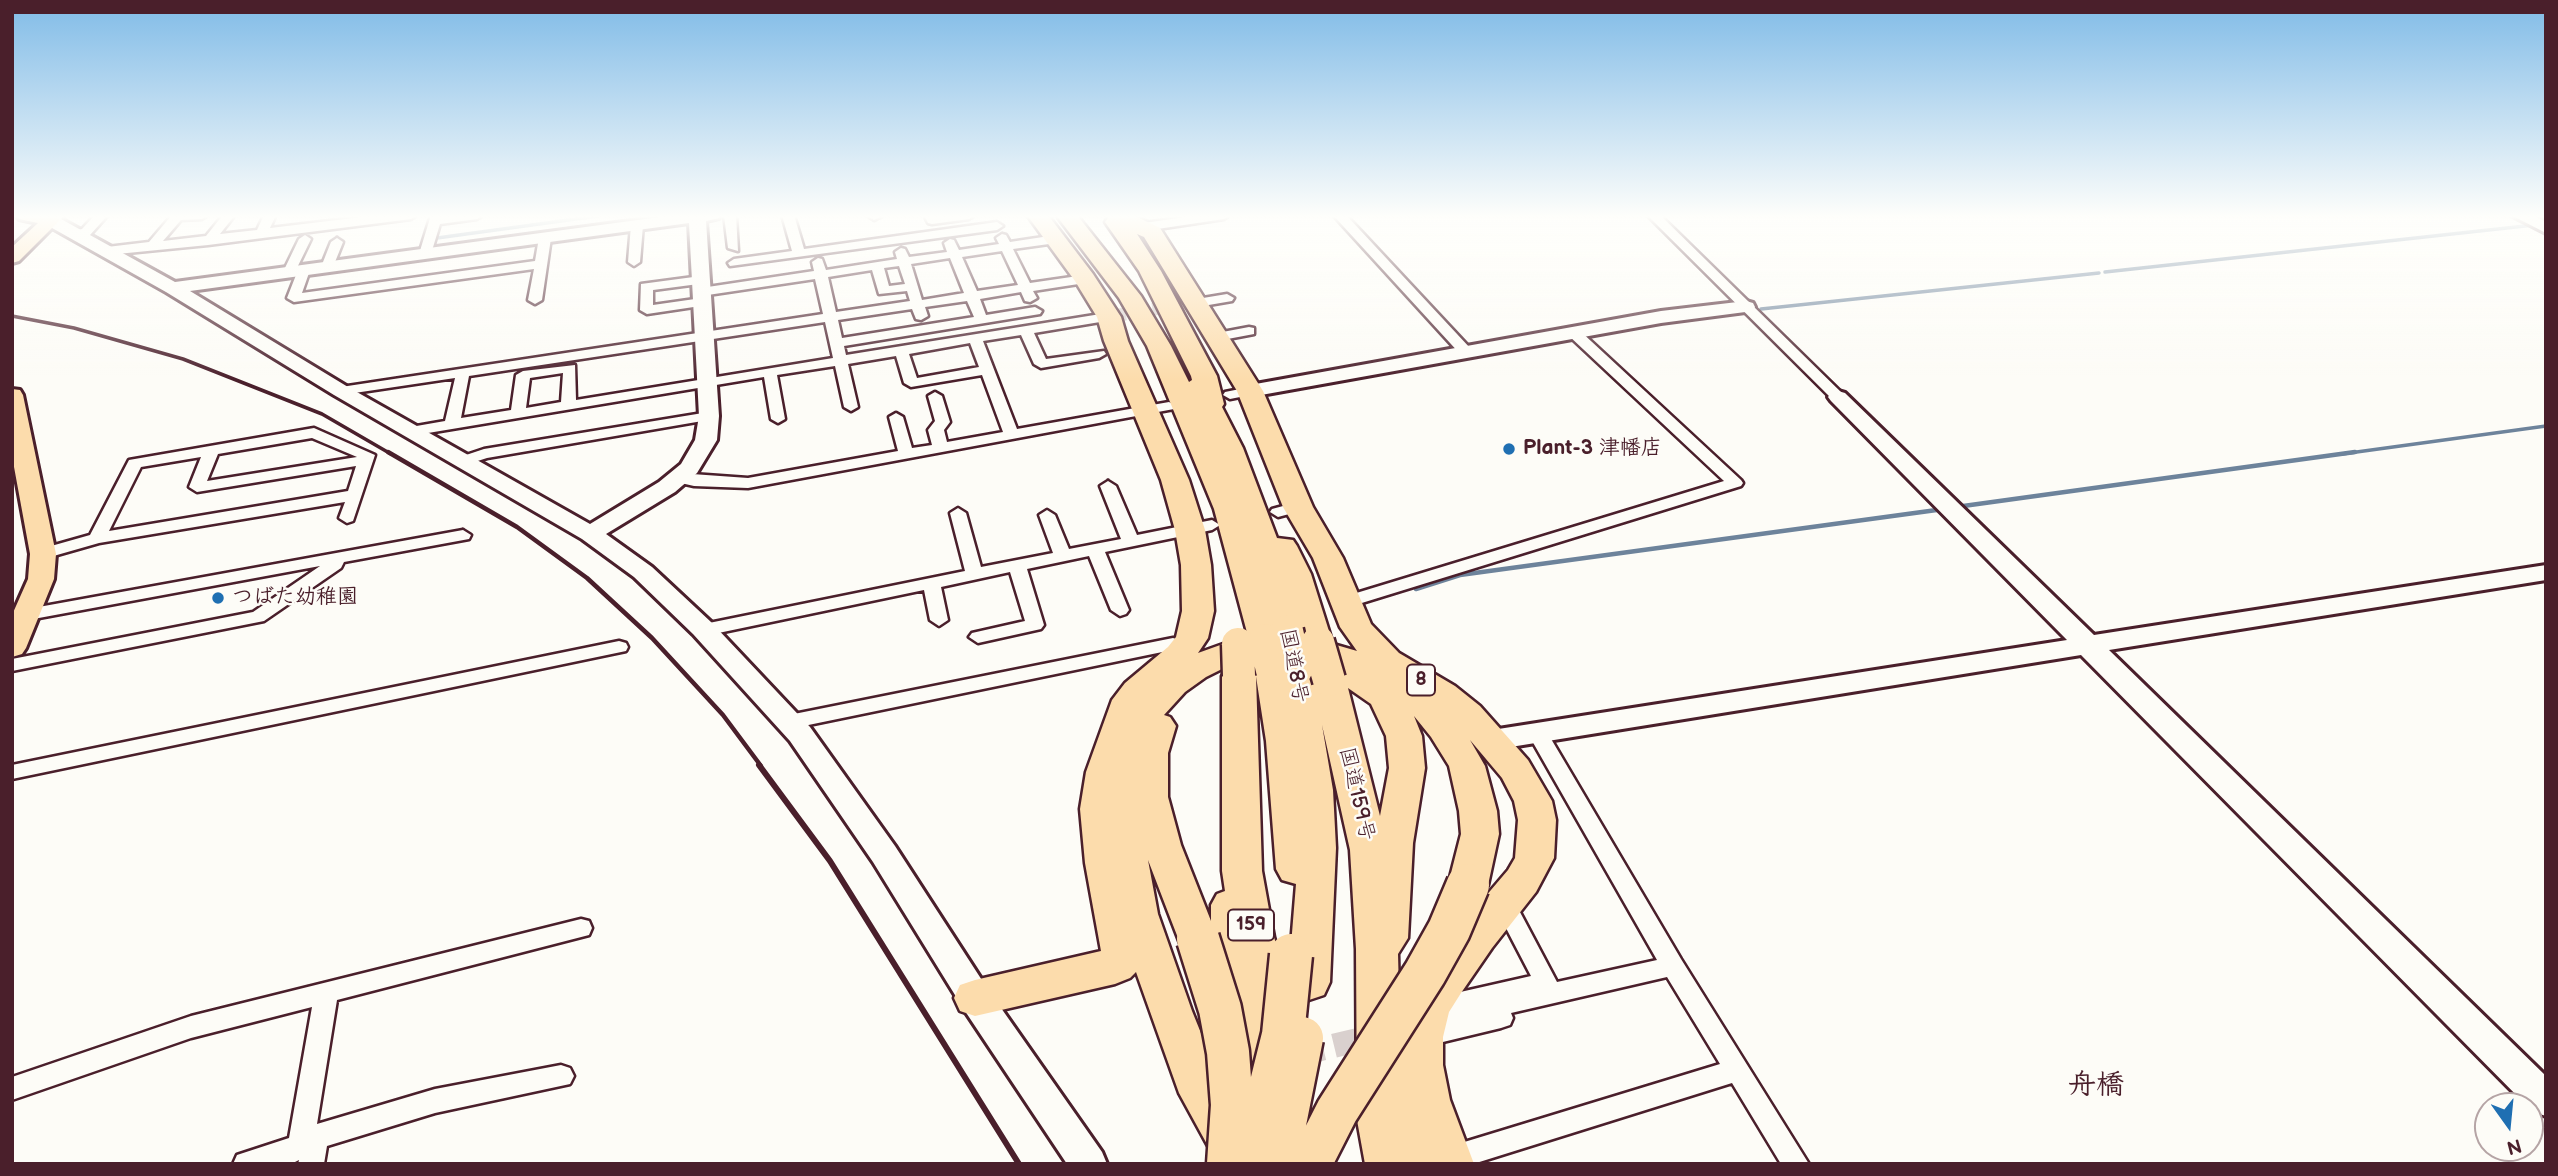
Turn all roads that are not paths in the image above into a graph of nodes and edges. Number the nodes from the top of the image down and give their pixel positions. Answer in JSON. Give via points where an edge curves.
{"nodes":[{"id":1,"x":140,"y":270,"type":"edge"},
{"id":2,"x":305,"y":270,"type":"edge"},
{"id":3,"x":498,"y":270,"type":"edge"},
{"id":4,"x":540,"y":270,"type":"edge"},
{"id":5,"x":701,"y":270,"type":"edge"},
{"id":6,"x":820,"y":270,"type":"edge"},
{"id":7,"x":850,"y":270,"type":"edge"},
{"id":8,"x":878,"y":270,"type":"edge"},
{"id":9,"x":906,"y":270,"type":"edge"},
{"id":10,"x":960,"y":270,"type":"edge"},
{"id":11,"x":1017,"y":270,"type":"edge"},
{"id":12,"x":1080,"y":270,"type":"edge"},
{"id":13,"x":1092,"y":270,"type":"edge"},
{"id":14,"x":1129,"y":270,"type":"edge"},
{"id":15,"x":1149,"y":270,"type":"edge"},
{"id":16,"x":1182,"y":270,"type":"edge"},
{"id":17,"x":1390,"y":270,"type":"edge"},
{"id":18,"x":1708,"y":270,"type":"edge"},
{"id":19,"x":296,"y":271,"type":"junction"},
{"id":20,"x":821,"y":274,"type":"junction"},
{"id":21,"x":1085,"y":279,"type":"junction"},
{"id":22,"x":911,"y":287,"type":"junction"},
{"id":23,"x":172,"y":288,"type":"junction"},
{"id":24,"x":1026,"y":288,"type":"junction"},
{"id":25,"x":701,"y":291,"type":"junction"},
{"id":26,"x":971,"y":296,"type":"junction"},
{"id":27,"x":535,"y":300,"type":"dead end"},
{"id":28,"x":917,"y":304,"type":"junction"},
{"id":29,"x":1746,"y":307,"type":"junction"},
{"id":30,"x":1035,"y":311,"type":"junction"},
{"id":31,"x":1111,"y":316,"type":"junction"},
{"id":32,"x":831,"y":317,"type":"junction"},
{"id":33,"x":982,"y":320,"type":"junction"},
{"id":34,"x":1042,"y":327,"type":"junction"},
{"id":35,"x":925,"y":329,"type":"junction"},
{"id":36,"x":1026,"y":330,"type":"junction"},
{"id":37,"x":1573,"y":332,"type":"junction"},
{"id":38,"x":704,"y":336,"type":"junction"},
{"id":39,"x":975,"y":338,"type":"junction"},
{"id":40,"x":837,"y":343,"type":"junction"},
{"id":41,"x":901,"y":350,"type":"junction"},
{"id":42,"x":1466,"y":352,"type":"junction"},
{"id":43,"x":1099,"y":354,"type":"dead end"},
{"id":44,"x":841,"y":360,"type":"junction"},
{"id":45,"x":987,"y":370,"type":"junction"},
{"id":46,"x":463,"y":372,"type":"junction"},
{"id":47,"x":771,"y":373,"type":"junction"},
{"id":48,"x":707,"y":383,"type":"junction"},
{"id":49,"x":341,"y":391,"type":"junction"},
{"id":50,"x":12,"y":395,"type":"edge"},
{"id":51,"x":935,"y":396,"type":"dead end"},
{"id":52,"x":1838,"y":397,"type":"joint"},
{"id":53,"x":1200,"y":404,"type":"junction"},
{"id":54,"x":568,"y":405,"type":"junction"},
{"id":55,"x":851,"y":407,"type":"dead end"},
{"id":56,"x":518,"y":414,"type":"junction"},
{"id":57,"x":709,"y":416,"type":"junction"},
{"id":58,"x":896,"y":417,"type":"dead end"},
{"id":59,"x":778,"y":419,"type":"dead end"},
{"id":60,"x":452,"y":424,"type":"junction"},
{"id":61,"x":410,"y":431,"type":"junction"},
{"id":62,"x":1012,"y":435,"type":"junction"},
{"id":63,"x":941,"y":448,"type":"junction"},
{"id":64,"x":1217,"y":450,"type":"junction"},
{"id":65,"x":211,"y":451,"type":"junction"},
{"id":66,"x":906,"y":454,"type":"junction"},
{"id":67,"x":365,"y":460,"type":"junction"},
{"id":68,"x":462,"y":461,"type":"junction"},
{"id":69,"x":678,"y":478,"type":"junction"},
{"id":70,"x":1108,"y":486,"type":"dead end"},
{"id":71,"x":355,"y":495,"type":"junction"},
{"id":72,"x":958,"y":513,"type":"dead end"},
{"id":73,"x":1047,"y":515,"type":"dead end"},
{"id":74,"x":348,"y":518,"type":"dead end"},
{"id":75,"x":1201,"y":527,"type":"junction"},
{"id":76,"x":590,"y":534,"type":"junction"},
{"id":77,"x":463,"y":535,"type":"dead end"},
{"id":78,"x":97,"y":538,"type":"junction"},
{"id":79,"x":1131,"y":542,"type":"junction"},
{"id":80,"x":1095,"y":549,"type":"junction"},
{"id":81,"x":43,"y":554,"type":"junction"},
{"id":82,"x":1063,"y":556,"type":"junction"},
{"id":83,"x":337,"y":558,"type":"junction"},
{"id":84,"x":1017,"y":565,"type":"junction"},
{"id":85,"x":2546,"y":572,"type":"edge"},
{"id":86,"x":974,"y":574,"type":"junction"},
{"id":87,"x":931,"y":583,"type":"junction"},
{"id":88,"x":1346,"y":603,"type":"junction"},
{"id":89,"x":1120,"y":610,"type":"dead end"},
{"id":90,"x":28,"y":614,"type":"junction"},
{"id":91,"x":939,"y":620,"type":"dead end"},
{"id":92,"x":704,"y":630,"type":"junction"},
{"id":93,"x":978,"y":637,"type":"dead end"},
{"id":94,"x":2087,"y":645,"type":"junction"},
{"id":95,"x":618,"y":647,"type":"dead end"},
{"id":96,"x":12,"y":648,"type":"edge"},
{"id":97,"x":1185,"y":648,"type":"junction"},
{"id":98,"x":1280,"y":657,"type":"junction"},
{"id":99,"x":12,"y":665,"type":"edge"},
{"id":100,"x":789,"y":722,"type":"junction"},
{"id":101,"x":1537,"y":732,"type":"junction"},
{"id":102,"x":1492,"y":740,"type":"junction"},
{"id":103,"x":12,"y":772,"type":"edge"},
{"id":104,"x":1241,"y":807,"type":"junction"},
{"id":105,"x":1486,"y":894,"type":"junction"},
{"id":106,"x":581,"y":929,"type":"dead end"},
{"id":107,"x":1673,"y":967,"type":"junction"},
{"id":108,"x":1300,"y":968,"type":"junction"},
{"id":109,"x":1377,"y":970,"type":"junction"},
{"id":110,"x":1549,"y":989,"type":"junction"},
{"id":111,"x":326,"y":993,"type":"junction"},
{"id":112,"x":975,"y":998,"type":"junction"},
{"id":113,"x":1435,"y":1020,"type":"junction"},
{"id":114,"x":1738,"y":1070,"type":"junction"},
{"id":115,"x":561,"y":1076,"type":"dead end"},
{"id":116,"x":12,"y":1089,"type":"edge"},
{"id":117,"x":1202,"y":1093,"type":"junction"},
{"id":118,"x":2546,"y":1100,"type":"edge"},
{"id":119,"x":306,"y":1155,"type":"edge"},
{"id":120,"x":1439,"y":1162,"type":"edge"},
{"id":121,"x":246,"y":1164,"type":"edge"},
{"id":122,"x":1089,"y":1164,"type":"edge"},
{"id":123,"x":1217,"y":1164,"type":"edge"},
{"id":124,"x":1228,"y":1164,"type":"edge"},
{"id":125,"x":1242,"y":1164,"type":"edge"},
{"id":126,"x":1251,"y":1164,"type":"edge"},
{"id":127,"x":1277,"y":1164,"type":"edge"},
{"id":128,"x":1292,"y":1164,"type":"edge"},
{"id":129,"x":1310,"y":1164,"type":"edge"},
{"id":130,"x":1322,"y":1164,"type":"edge"},
{"id":131,"x":1389,"y":1164,"type":"edge"},
{"id":132,"x":1796,"y":1164,"type":"edge"}],
"edges":[{"from":1,"to":23,"type":"street"},
{"from":2,"to":19,"type":"street"},
{"from":3,"to":19,"type":"street","via":[[294,298]]},
{"from":4,"to":27,"type":"street"},
{"from":5,"to":25,"type":"street"},
{"from":6,"to":20,"type":"street"},
{"from":7,"to":20,"type":"street"},
{"from":8,"to":22,"type":"street","via":[[884,291]]},
{"from":9,"to":22,"type":"street"},
{"from":10,"to":26,"type":"street"},
{"from":11,"to":24,"type":"street"},
{"from":12,"to":21,"type":"highway","number":"8"},
{"from":13,"to":53,"type":"highway","number":"8"},
{"from":14,"to":53,"type":"highway","number":"8","via":[[1173,336]]},
{"from":15,"to":53,"type":"highway","number":"8","via":[[1204,376]]},
{"from":16,"to":53,"type":"highway","number":"8","via":[[1201,302],[1233,334]]},
{"from":17,"to":42,"type":"street"},
{"from":18,"to":29,"type":"street"},
{"from":19,"to":23,"type":"street"},
{"from":20,"to":25,"type":"street"},
{"from":20,"to":32,"type":"street"},
{"from":21,"to":24,"type":"street"},
{"from":21,"to":31,"type":"highway","number":"8"},
{"from":22,"to":28,"type":"street"},
{"from":23,"to":49,"type":"street"},
{"from":24,"to":26,"type":"street"},
{"from":24,"to":30,"type":"street"},
{"from":25,"to":38,"type":"street"},
{"from":26,"to":28,"type":"street"},
{"from":26,"to":33,"type":"street"},
{"from":28,"to":32,"type":"street"},
{"from":28,"to":35,"type":"street"},
{"from":29,"to":37,"type":"street"},
{"from":29,"to":52,"type":"street"},
{"from":30,"to":33,"type":"street"},
{"from":30,"to":34,"type":"street"},
{"from":31,"to":34,"type":"street"},
{"from":31,"to":53,"type":"highway","number":"8","via":[[1116,341]]},
{"from":32,"to":38,"type":"street"},
{"from":32,"to":40,"type":"street"},
{"from":33,"to":35,"type":"street"},
{"from":34,"to":36,"type":"street"},
{"from":35,"to":40,"type":"street"},
{"from":36,"to":39,"type":"street"},
{"from":36,"to":43,"type":"street","via":[[1041,363]]},
{"from":37,"to":42,"type":"street"},
{"from":37,"to":88,"type":"street","via":[[1735,483]]},
{"from":38,"to":46,"type":"street"},
{"from":38,"to":48,"type":"street"},
{"from":39,"to":41,"type":"street"},
{"from":39,"to":45,"type":"street"},
{"from":40,"to":44,"type":"street"},
{"from":41,"to":44,"type":"street"},
{"from":41,"to":45,"type":"street","via":[[911,383]]},
{"from":42,"to":53,"type":"street"},
{"from":44,"to":47,"type":"street"},
{"from":44,"to":55,"type":"street"},
{"from":45,"to":62,"type":"street"},
{"from":46,"to":49,"type":"street"},
{"from":46,"to":60,"type":"street"},
{"from":47,"to":48,"type":"street"},
{"from":47,"to":59,"type":"street"},
{"from":48,"to":54,"type":"street"},
{"from":48,"to":57,"type":"street"},
{"from":49,"to":61,"type":"street"},
{"from":50,"to":81,"type":"main road"},
{"from":51,"to":63,"type":"street","via":[[943,422],[936,430]]},
{"from":52,"to":94,"type":"street"},
{"from":53,"to":62,"type":"street"},
{"from":53,"to":64,"type":"highway","number":"8"},
{"from":53,"to":75,"type":"highway","number":"8","via":[[1175,480]]},
{"from":53,"to":88,"type":"highway","number":"8","via":[[1328,558]]},
{"from":54,"to":56,"type":"street"},
{"from":54,"to":56,"type":"street","via":[[570,368],[523,375]]},
{"from":56,"to":60,"type":"street"},
{"from":57,"to":68,"type":"street"},
{"from":57,"to":69,"type":"street","via":[[702,447]]},
{"from":58,"to":66,"type":"street"},
{"from":60,"to":61,"type":"street"},
{"from":61,"to":68,"type":"street"},
{"from":62,"to":63,"type":"street"},
{"from":63,"to":66,"type":"street"},
{"from":64,"to":98,"type":"highway","name":"国道159号","number":"159","via":[[1205,466],[1232,560]]},
{"from":64,"to":98,"type":"highway","name":"国道159号","number":"159","via":[[1242,457],[1295,574]]},
{"from":65,"to":67,"type":"street","via":[[314,433],[366,455]]},
{"from":65,"to":67,"type":"street","via":[[197,487]]},
{"from":65,"to":78,"type":"street","via":[[135,463]]},
{"from":66,"to":69,"type":"street","via":[[737,484]]},
{"from":67,"to":71,"type":"street"},
{"from":68,"to":76,"type":"street"},
{"from":69,"to":76,"type":"street","via":[[650,500]]},
{"from":70,"to":79,"type":"street"},
{"from":71,"to":74,"type":"street"},
{"from":71,"to":78,"type":"street"},
{"from":72,"to":86,"type":"street"},
{"from":73,"to":82,"type":"street"},
{"from":75,"to":79,"type":"street"},
{"from":75,"to":97,"type":"highway","number":"8","via":[[1196,565],[1198,611]]},
{"from":76,"to":92,"type":"street","via":[[643,572]]},
{"from":77,"to":83,"type":"street"},
{"from":78,"to":81,"type":"street"},
{"from":79,"to":80,"type":"street"},
{"from":80,"to":82,"type":"street"},
{"from":80,"to":89,"type":"street"},
{"from":81,"to":90,"type":"main road","via":[[41,579]]},
{"from":82,"to":84,"type":"street"},
{"from":83,"to":90,"type":"street"},
{"from":83,"to":99,"type":"street","via":[[335,564],[258,617]]},
{"from":84,"to":86,"type":"street"},
{"from":84,"to":93,"type":"street","via":[[1035,625]]},
{"from":85,"to":94,"type":"street"},
{"from":86,"to":87,"type":"street"},
{"from":87,"to":91,"type":"street"},
{"from":87,"to":92,"type":"street"},
{"from":88,"to":102,"type":"highway","number":"8","via":[[1371,647],[1443,694]]},
{"from":90,"to":96,"type":"main road"},
{"from":92,"to":100,"type":"street"},
{"from":94,"to":101,"type":"street"},
{"from":94,"to":118,"type":"street"},
{"from":95,"to":103,"type":"street"},
{"from":97,"to":100,"type":"street","via":[[1173,644]]},
{"from":97,"to":112,"type":"highway","number":"8","via":[[1130,700],[1119,719],[1104,772],[1099,809],[1124,958],[1115,966]]},
{"from":98,"to":104,"type":"highway","name":"国道159号","number":"159"},
{"from":98,"to":108,"type":"highway","name":"国道8号","via":[[1314,790],[1313,949]]},
{"from":98,"to":109,"type":"highway","name":"国道159号","number":"159","via":[[1369,850]]},
{"from":100,"to":112,"type":"street","via":[[884,854]]},
{"from":101,"to":102,"type":"street"},
{"from":101,"to":107,"type":"street"},
{"from":102,"to":105,"type":"highway","number":"8","via":[[1525,783],[1537,820],[1534,858],[1521,881]]},
{"from":104,"to":128,"type":"highway","via":[[1229,853],[1234,960],[1244,1021]]},
{"from":104,"to":130,"type":"highway","name":"国道159号","number":"159","via":[[1242,871],[1253,937]]},
{"from":105,"to":110,"type":"street"},
{"from":105,"to":113,"type":"highway","number":"8","via":[[1478,936]]},
{"from":105,"to":117,"type":"highway","via":[[1478,811],[1467,766],[1432,712],[1405,690],[1379,673],[1335,655],[1279,647],[1223,654],[1194,669],[1151,708],[1135,737],[1123,809],[1138,914]]},
{"from":105,"to":129,"type":"highway","bridge":true,"via":[[1449,930]]},
{"from":106,"to":111,"type":"street"},
{"from":107,"to":110,"type":"street"},
{"from":107,"to":114,"type":"street"},
{"from":108,"to":126,"type":"highway","name":"国道8号","bridge":true},
{"from":108,"to":127,"type":"highway","name":"国道8号","bridge":true,"via":[[1299,1057]]},
{"from":109,"to":120,"type":"highway","via":[[1404,1110]]},
{"from":109,"to":124,"type":"highway","bridge":true,"via":[[1387,938],[1394,843],[1407,768],[1397,717],[1383,696],[1365,683],[1309,660],[1256,660],[1201,679],[1160,719],[1150,753],[1149,797],[1161,845],[1220,1009],[1232,1105]]},
{"from":109,"to":131,"type":"highway","name":"国道159号","number":"159","via":[[1380,1119]]},
{"from":110,"to":113,"type":"street"},
{"from":110,"to":113,"type":"street","via":[[1552,1006]]},
{"from":111,"to":116,"type":"street","via":[[191,1027]]},
{"from":111,"to":119,"type":"street"},
{"from":112,"to":122,"type":"street"},
{"from":113,"to":120,"type":"highway","via":[[1421,1065]]},
{"from":114,"to":120,"type":"street"},
{"from":114,"to":132,"type":"street"},
{"from":115,"to":119,"type":"street","via":[[435,1101],[318,1136]]},
{"from":117,"to":123,"type":"highway"},
{"from":117,"to":125,"type":"highway"},
{"from":119,"to":121,"type":"street","via":[[287,1153]]}]}
